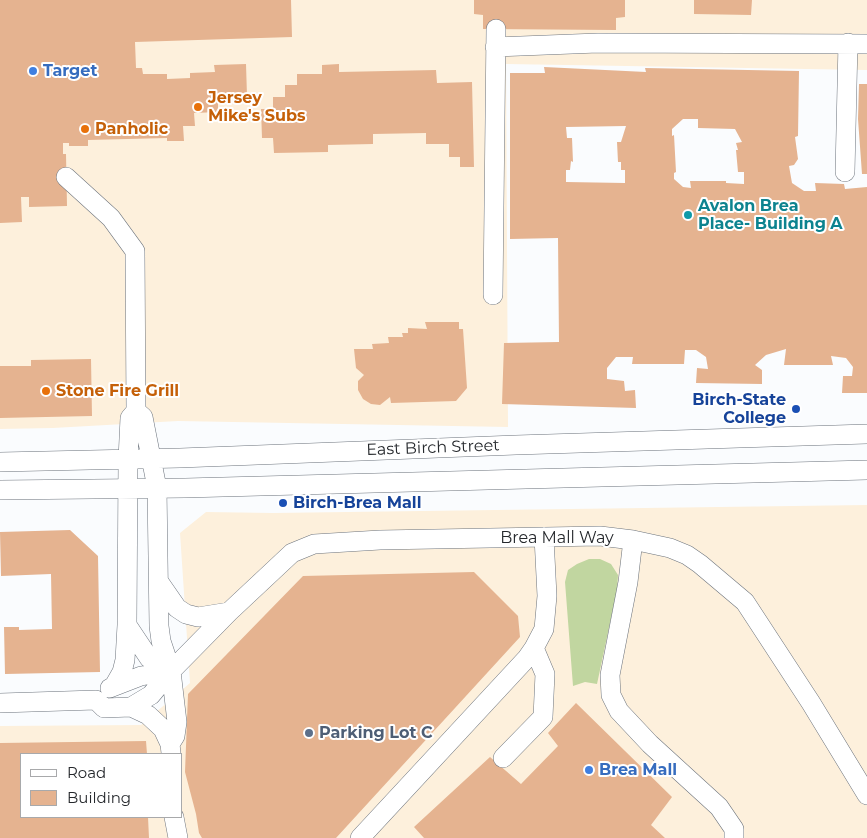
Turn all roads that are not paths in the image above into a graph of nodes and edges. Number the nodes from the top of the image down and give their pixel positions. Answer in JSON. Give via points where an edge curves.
{"nodes":[{"id":1,"x":496,"y":29,"type":"dead end"},
{"id":2,"x":858,"y":43,"type":"edge"},
{"id":3,"x":495,"y":47,"type":"junction"},
{"id":4,"x":845,"y":172,"type":"dead end"},
{"id":5,"x":66,"y":177,"type":"dead end"},
{"id":6,"x":493,"y":295,"type":"dead end"},
{"id":7,"x":136,"y":411,"type":"junction"},
{"id":8,"x":867,"y":434,"type":"edge"},
{"id":9,"x":151,"y":458,"type":"junction"},
{"id":10,"x":128,"y":459,"type":"junction"},
{"id":11,"x":0,"y":462,"type":"edge"},
{"id":12,"x":867,"y":470,"type":"edge"},
{"id":13,"x":127,"y":488,"type":"junction"},
{"id":14,"x":157,"y":488,"type":"junction"},
{"id":15,"x":0,"y":490,"type":"edge"},
{"id":16,"x":544,"y":537,"type":"junction"},
{"id":17,"x":633,"y":540,"type":"junction"},
{"id":18,"x":159,"y":582,"type":"junction"},
{"id":19,"x":229,"y":612,"type":"junction"},
{"id":20,"x":127,"y":624,"type":"junction"},
{"id":21,"x":534,"y":648,"type":"junction"},
{"id":22,"x":171,"y":671,"type":"junction"},
{"id":23,"x":114,"y":686,"type":"junction"},
{"id":24,"x":96,"y":700,"type":"junction"},
{"id":25,"x":0,"y":703,"type":"edge"},
{"id":26,"x":131,"y":707,"type":"junction"},
{"id":27,"x":171,"y":749,"type":"edge"},
{"id":28,"x":504,"y":758,"type":"dead end"},
{"id":29,"x":867,"y":795,"type":"edge"},
{"id":30,"x":174,"y":818,"type":"edge"},
{"id":31,"x":178,"y":838,"type":"edge"},
{"id":32,"x":360,"y":838,"type":"edge"},
{"id":33,"x":734,"y":838,"type":"edge"}],
"edges":[{"from":1,"to":3,"type":"street"},
{"from":2,"to":3,"type":"street","via":[[597,37]]},
{"from":2,"to":4,"type":"street"},
{"from":3,"to":6,"type":"street"},
{"from":5,"to":7,"type":"street","via":[[111,218],[135,252]]},
{"from":7,"to":9,"type":"street","via":[[143,417]]},
{"from":7,"to":10,"type":"street","via":[[130,418]]},
{"from":8,"to":9,"type":"street","name":"East Birch Street"},
{"from":9,"to":10,"type":"street","name":"East Birch Street"},
{"from":9,"to":14,"type":"street"},
{"from":10,"to":11,"type":"street","name":"East Birch Street"},
{"from":10,"to":13,"type":"street"},
{"from":12,"to":14,"type":"street","name":"East Birch Street"},
{"from":13,"to":14,"type":"street","name":"East Birch Street"},
{"from":13,"to":15,"type":"street","name":"East Birch Street"},
{"from":13,"to":20,"type":"street"},
{"from":14,"to":18,"type":"street"},
{"from":16,"to":17,"type":"street","name":"Brea Mall Way","via":[[600,536]]},
{"from":16,"to":19,"type":"street","name":"Brea Mall Way","via":[[314,544],[292,553]]},
{"from":16,"to":21,"type":"street","via":[[548,596],[544,629]]},
{"from":17,"to":29,"type":"street","name":"Brea Mall Way","via":[[686,555],[745,602]]},
{"from":17,"to":33,"type":"street","via":[[610,675],[611,695],[619,711],[650,744],[719,807],[734,829]]},
{"from":18,"to":19,"type":"street","via":[[177,608],[186,614],[198,617]]},
{"from":18,"to":22,"type":"street","via":[[161,641]]},
{"from":19,"to":22,"type":"street","name":"Brea Mall Way"},
{"from":20,"to":22,"type":"street","via":[[149,658]]},
{"from":20,"to":23,"type":"street","via":[[125,660]]},
{"from":21,"to":28,"type":"street","via":[[546,674],[544,717]]},
{"from":21,"to":32,"type":"street"},
{"from":22,"to":23,"type":"street","via":[[141,676]]},
{"from":22,"to":26,"type":"street","name":"Brea Mall Way","via":[[151,695]]},
{"from":22,"to":27,"type":"street","via":[[177,722]]},
{"from":23,"to":24,"type":"street"},
{"from":24,"to":25,"type":"street"},
{"from":24,"to":26,"type":"street","via":[[104,708]]},
{"from":26,"to":27,"type":"street","via":[[152,719],[163,730]]},
{"from":30,"to":31,"type":"street"}]}
